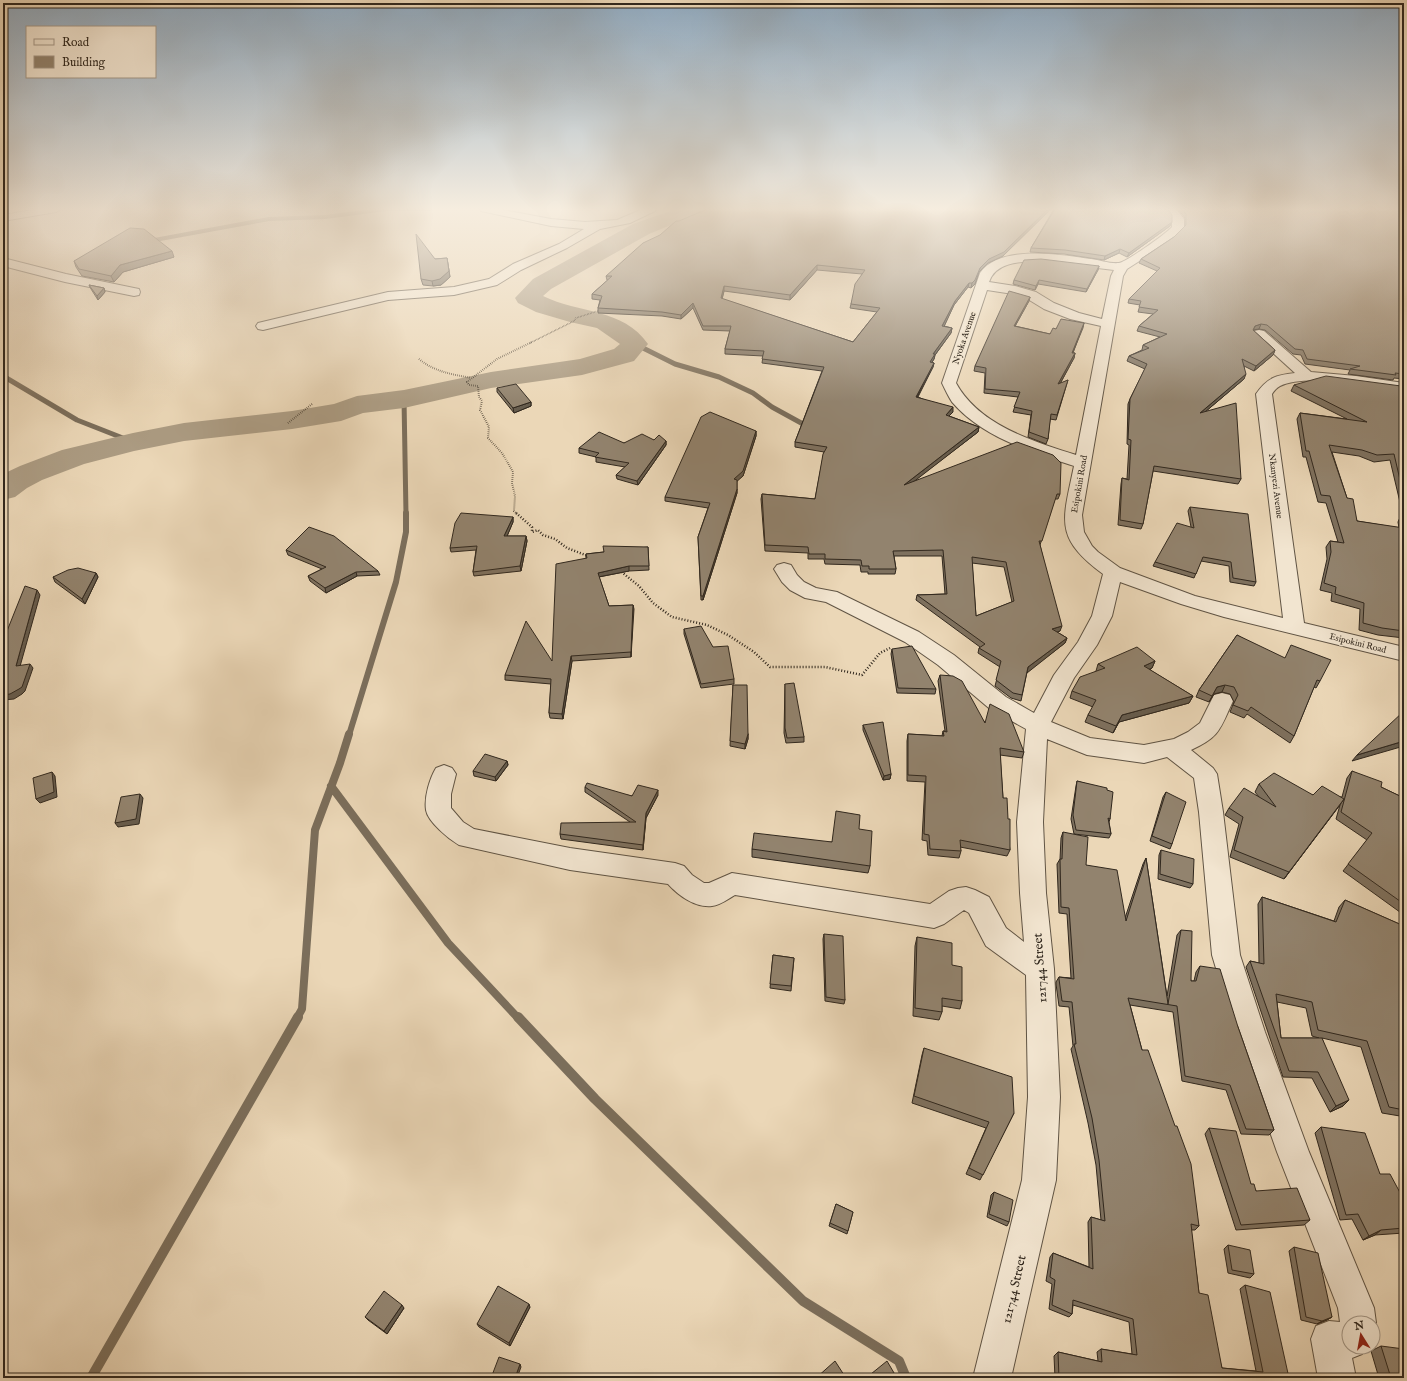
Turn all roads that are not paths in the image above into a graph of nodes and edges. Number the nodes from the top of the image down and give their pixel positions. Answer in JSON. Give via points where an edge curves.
{"nodes":[{"id":1,"x":47,"y":273,"type":"edge"},
{"id":2,"x":507,"y":273,"type":"edge"},
{"id":3,"x":986,"y":273,"type":"edge"},
{"id":4,"x":1118,"y":273,"type":"edge"},
{"id":5,"x":982,"y":285,"type":"junction"},
{"id":6,"x":134,"y":292,"type":"dead end"},
{"id":7,"x":1108,"y":324,"type":"junction"},
{"id":8,"x":263,"y":326,"type":"dead end"},
{"id":9,"x":1259,"y":334,"type":"edge"},
{"id":10,"x":1308,"y":377,"type":"junction"},
{"id":11,"x":1404,"y":387,"type":"edge"},
{"id":12,"x":1082,"y":463,"type":"junction"},
{"id":13,"x":784,"y":569,"type":"dead end"},
{"id":14,"x":1113,"y":572,"type":"junction"},
{"id":15,"x":1294,"y":626,"type":"junction"},
{"id":16,"x":1404,"y":654,"type":"edge"},
{"id":17,"x":1222,"y":701,"type":"dead end"},
{"id":18,"x":1038,"y":726,"type":"junction"},
{"id":19,"x":1171,"y":748,"type":"junction"},
{"id":20,"x":444,"y":774,"type":"dead end"},
{"id":21,"x":1040,"y":969,"type":"junction"},
{"id":22,"x":1357,"y":1315,"type":"edge"},
{"id":23,"x":1341,"y":1340,"type":"edge"},
{"id":24,"x":992,"y":1378,"type":"edge"},
{"id":25,"x":1337,"y":1378,"type":"edge"}],
"edges":[{"from":1,"to":6,"type":"street"},
{"from":2,"to":8,"type":"street","via":[[493,282],[454,291],[388,296]]},
{"from":3,"to":5,"type":"street","name":"Nyoka Avenue"},
{"from":4,"to":7,"type":"street","name":"Esipokini Road"},
{"from":5,"to":7,"type":"street","via":[[1015,290],[1075,316]]},
{"from":5,"to":12,"type":"street","name":"Nyoka Avenue","via":[[949,384],[952,393],[967,411],[989,425],[1052,453]]},
{"from":7,"to":12,"type":"street","name":"Esipokini Road"},
{"from":9,"to":10,"type":"street"},
{"from":10,"to":11,"type":"street","name":"Nkanyezi Avenue"},
{"from":10,"to":15,"type":"street","name":"Nkanyezi Avenue","via":[[1274,383],[1264,394]]},
{"from":12,"to":14,"type":"street","name":"Esipokini Road","via":[[1073,514],[1075,532],[1084,548]]},
{"from":13,"to":18,"type":"street","via":[[797,586],[812,594],[830,596],[912,637],[946,660],[998,703]]},
{"from":14,"to":15,"type":"street","name":"Esipokini Road","via":[[1202,604]]},
{"from":14,"to":18,"type":"street","name":"121744 Street","via":[[1102,616],[1065,675]]},
{"from":15,"to":16,"type":"street","name":"Esipokini Road"},
{"from":17,"to":19,"type":"street","via":[[1209,728],[1196,738]]},
{"from":18,"to":19,"type":"street","via":[[1087,746],[1144,754]]},
{"from":18,"to":21,"type":"street","name":"121744 Street","via":[[1030,822]]},
{"from":19,"to":22,"type":"street","via":[[1206,774],[1226,955],[1250,1032],[1293,1152]]},
{"from":20,"to":21,"type":"street","via":[[438,810],[444,820],[468,838],[570,859],[675,874],[683,883],[698,892],[712,895],[732,884],[845,904],[934,916],[958,900],[966,898],[979,905],[996,937]]},
{"from":21,"to":24,"type":"street","name":"121744 Street","via":[[1044,1097],[1039,1180]]},
{"from":23,"to":25,"type":"street","via":[[1329,1339]]}]}
